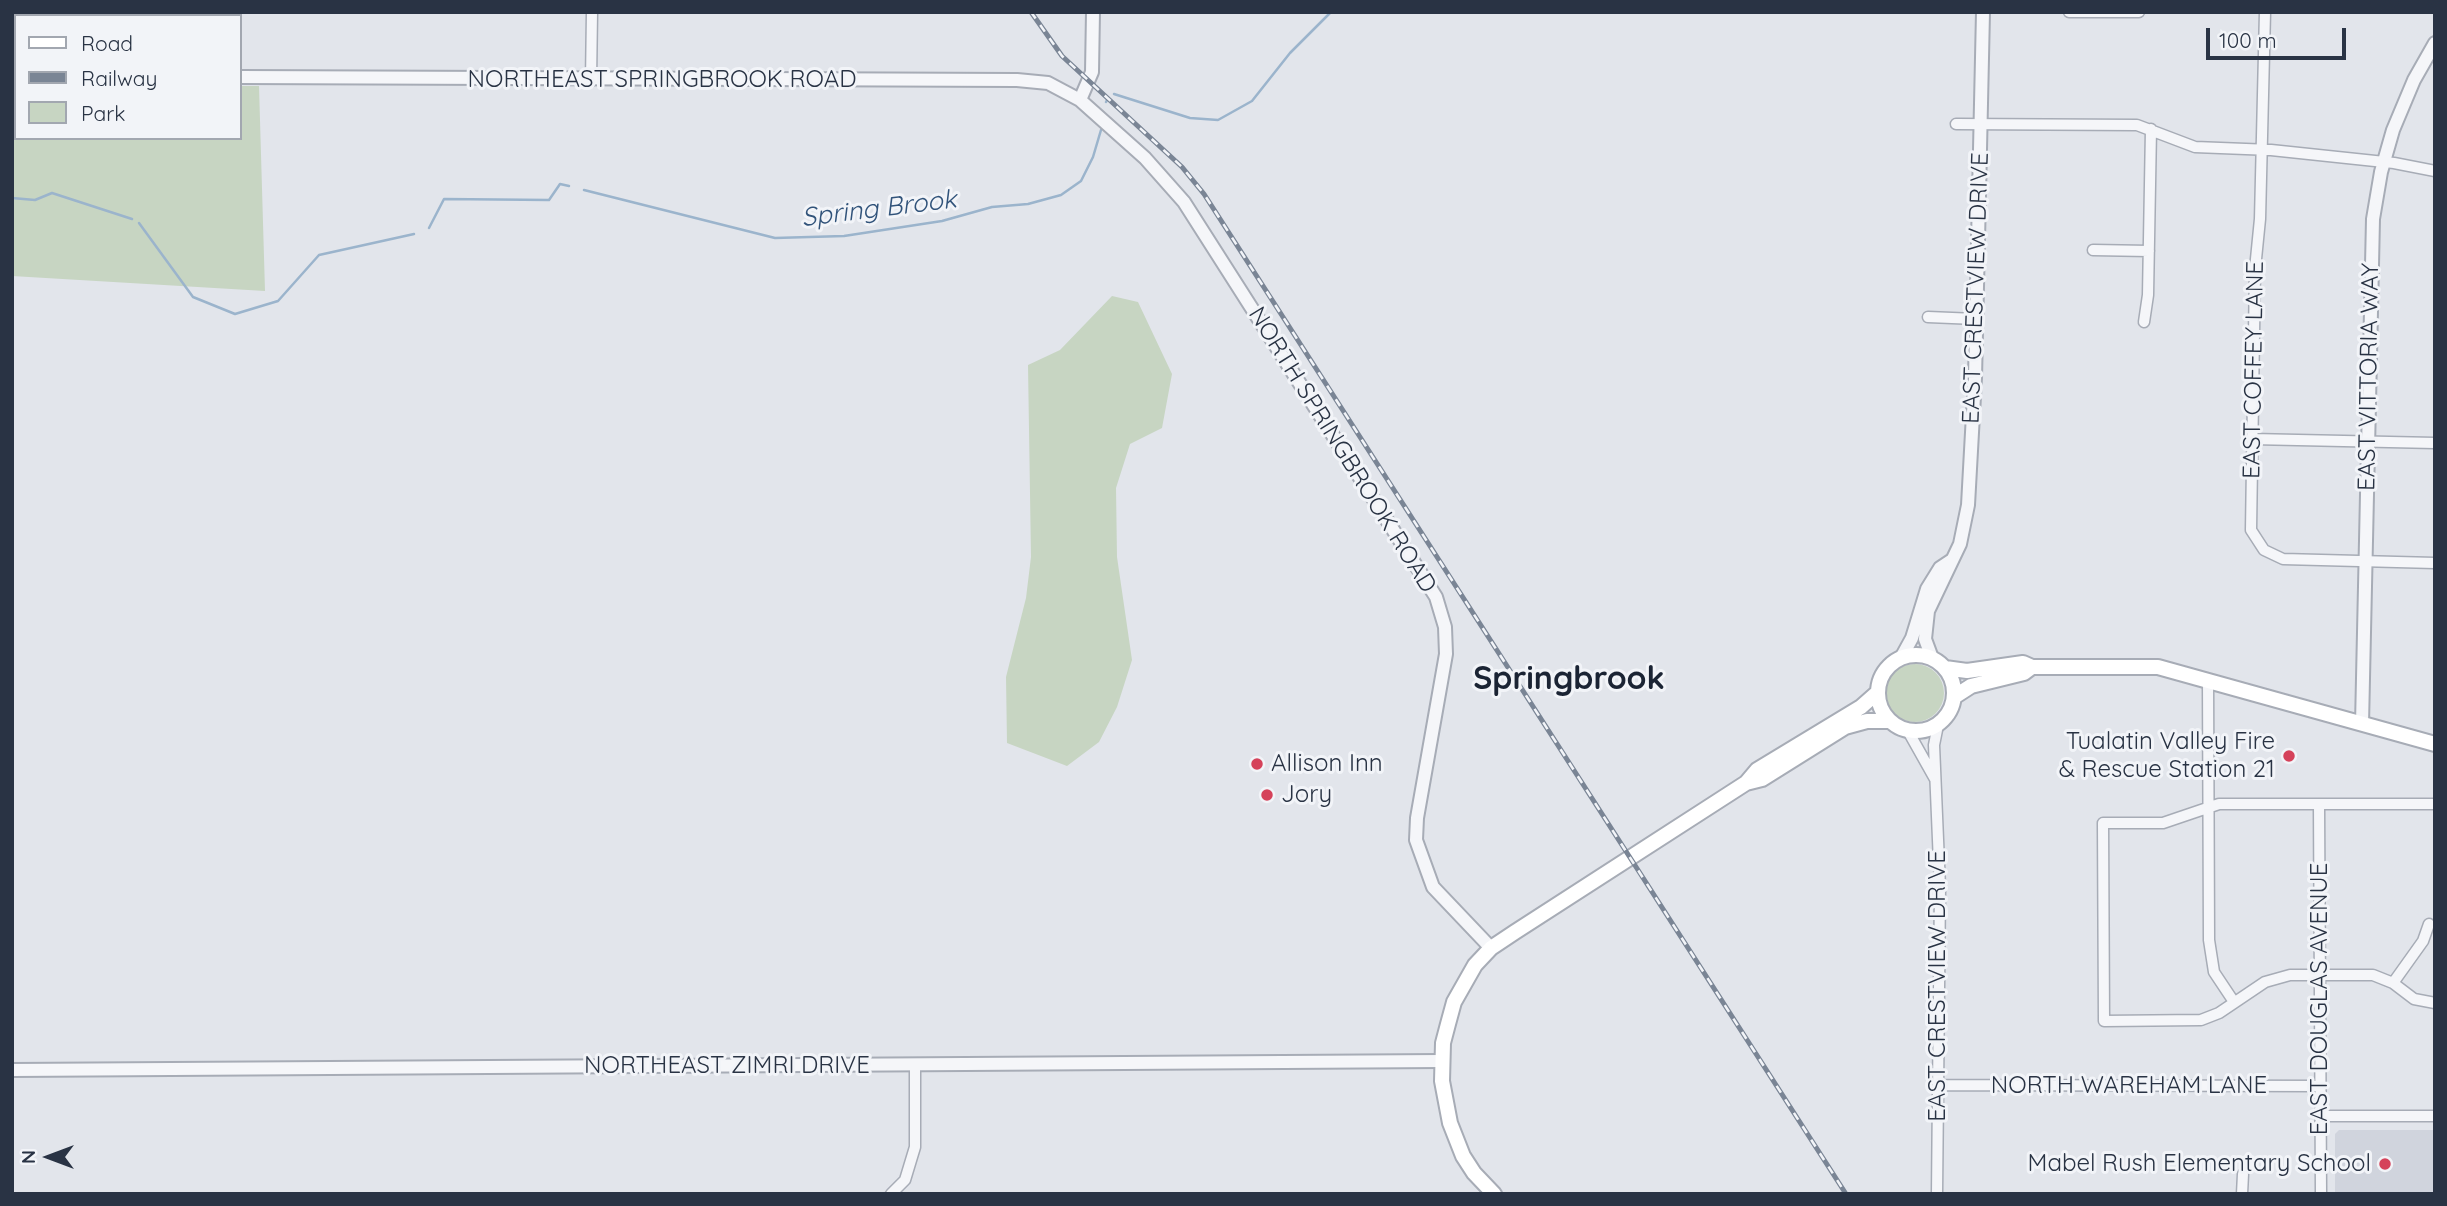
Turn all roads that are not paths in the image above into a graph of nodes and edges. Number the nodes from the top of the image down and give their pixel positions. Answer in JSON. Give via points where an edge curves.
{"nodes":[{"id":1,"x":592,"y":12,"type":"edge"},
{"id":2,"x":1094,"y":12,"type":"edge"},
{"id":3,"x":1983,"y":12,"type":"edge"},
{"id":4,"x":2069,"y":12,"type":"edge"},
{"id":5,"x":2139,"y":12,"type":"edge"},
{"id":6,"x":2265,"y":12,"type":"edge"},
{"id":7,"x":2435,"y":43,"type":"edge"},
{"id":8,"x":242,"y":77,"type":"edge"},
{"id":9,"x":591,"y":81,"type":"junction"},
{"id":10,"x":1080,"y":100,"type":"junction"},
{"id":11,"x":1956,"y":124,"type":"dead end"},
{"id":12,"x":1981,"y":125,"type":"junction"},
{"id":13,"x":2151,"y":129,"type":"junction"},
{"id":14,"x":2263,"y":149,"type":"junction"},
{"id":15,"x":2383,"y":162,"type":"junction"},
{"id":16,"x":2435,"y":171,"type":"edge"},
{"id":17,"x":2093,"y":250,"type":"dead end"},
{"id":18,"x":2149,"y":251,"type":"junction"},
{"id":19,"x":1928,"y":317,"type":"dead end"},
{"id":20,"x":1976,"y":319,"type":"junction"},
{"id":21,"x":2144,"y":322,"type":"dead end"},
{"id":22,"x":2252,"y":439,"type":"junction"},
{"id":23,"x":2368,"y":440,"type":"junction"},
{"id":24,"x":2435,"y":443,"type":"edge"},
{"id":25,"x":1952,"y":560,"type":"junction"},
{"id":26,"x":2365,"y":561,"type":"junction"},
{"id":27,"x":2435,"y":563,"type":"edge"},
{"id":28,"x":1901,"y":658,"type":"junction"},
{"id":29,"x":1932,"y":658,"type":"junction"},
{"id":30,"x":2032,"y":667,"type":"junction"},
{"id":31,"x":1945,"y":668,"type":"junction"},
{"id":32,"x":2208,"y":680,"type":"junction"},
{"id":33,"x":1878,"y":692,"type":"junction"},
{"id":34,"x":1954,"y":697,"type":"junction"},
{"id":35,"x":1889,"y":721,"type":"junction"},
{"id":36,"x":2362,"y":724,"type":"junction"},
{"id":37,"x":1938,"y":725,"type":"junction"},
{"id":38,"x":1908,"y":731,"type":"junction"},
{"id":39,"x":2435,"y":744,"type":"edge"},
{"id":40,"x":1935,"y":779,"type":"junction"},
{"id":41,"x":1746,"y":783,"type":"junction"},
{"id":42,"x":2319,"y":804,"type":"junction"},
{"id":43,"x":2435,"y":804,"type":"edge"},
{"id":44,"x":2208,"y":806,"type":"junction"},
{"id":45,"x":2429,"y":924,"type":"dead end"},
{"id":46,"x":1491,"y":948,"type":"junction"},
{"id":47,"x":2320,"y":975,"type":"junction"},
{"id":48,"x":2393,"y":983,"type":"junction"},
{"id":49,"x":2234,"y":1002,"type":"junction"},
{"id":50,"x":2435,"y":1003,"type":"edge"},
{"id":51,"x":1442,"y":1061,"type":"junction"},
{"id":52,"x":915,"y":1065,"type":"junction"},
{"id":53,"x":12,"y":1070,"type":"edge"},
{"id":54,"x":1938,"y":1085,"type":"junction"},
{"id":55,"x":2321,"y":1086,"type":"junction"},
{"id":56,"x":2321,"y":1116,"type":"junction"},
{"id":57,"x":2435,"y":1116,"type":"edge"},
{"id":58,"x":2243,"y":1174,"type":"dead end"},
{"id":59,"x":891,"y":1194,"type":"edge"},
{"id":60,"x":1494,"y":1194,"type":"edge"},
{"id":61,"x":1937,"y":1194,"type":"edge"},
{"id":62,"x":2242,"y":1194,"type":"edge"},
{"id":63,"x":2321,"y":1194,"type":"edge"}],
"edges":[{"from":1,"to":9,"type":"street"},
{"from":2,"to":10,"type":"street","via":[[1092,72]]},
{"from":3,"to":12,"type":"street","name":"EAST CRESTVIEW DRIVE"},
{"from":4,"to":5,"type":"street"},
{"from":6,"to":14,"type":"street","name":"EAST COFFEY LANE"},
{"from":7,"to":15,"type":"street","name":"EAST VITTORIA WAY","via":[[2403,104]]},
{"from":8,"to":9,"type":"street","name":"NORTHEAST SPRINGBROOK ROAD"},
{"from":9,"to":10,"type":"street","name":"NORTHEAST SPRINGBROOK ROAD","via":[[1017,80],[1048,83]]},
{"from":10,"to":46,"type":"street","name":"NORTH SPRINGBROOK ROAD","via":[[1145,158],[1184,202],[1436,597],[1446,654],[1416,840],[1433,887]]},
{"from":11,"to":12,"type":"street"},
{"from":12,"to":13,"type":"street","via":[[2137,125]]},
{"from":12,"to":20,"type":"street","name":"EAST CRESTVIEW DRIVE"},
{"from":13,"to":14,"type":"street","via":[[2195,147]]},
{"from":13,"to":18,"type":"street"},
{"from":14,"to":15,"type":"street"},
{"from":14,"to":22,"type":"street","name":"EAST COFFEY LANE"},
{"from":15,"to":16,"type":"street"},
{"from":15,"to":23,"type":"street","name":"EAST VITTORIA WAY","via":[[2372,231]]},
{"from":17,"to":18,"type":"street"},
{"from":18,"to":21,"type":"street"},
{"from":19,"to":20,"type":"street"},
{"from":20,"to":25,"type":"street","name":"EAST CRESTVIEW DRIVE","via":[[1967,516]]},
{"from":22,"to":23,"type":"street"},
{"from":22,"to":26,"type":"street","name":"EAST COFFEY LANE","via":[[2250,520],[2259,544],[2283,559]]},
{"from":23,"to":24,"type":"street"},
{"from":23,"to":26,"type":"street","name":"EAST VITTORIA WAY"},
{"from":25,"to":28,"type":"street","name":"EAST CRESTVIEW DRIVE","via":[[1940,568],[1927,589]]},
{"from":25,"to":29,"type":"street","name":"EAST CRESTVIEW DRIVE","via":[[1927,616],[1925,639]]},
{"from":26,"to":27,"type":"street","name":"EAST COFFEY LANE"},
{"from":26,"to":36,"type":"street","name":"EAST VITTORIA WAY"},
{"from":28,"to":29,"type":"main road"},
{"from":28,"to":33,"type":"main road","via":[[1884,673]]},
{"from":29,"to":31,"type":"main road"},
{"from":30,"to":31,"type":"main road","via":[[2023,663],[1967,671]]},
{"from":30,"to":32,"type":"main road","via":[[2158,667]]},
{"from":30,"to":34,"type":"main road","via":[[1971,686]]},
{"from":31,"to":34,"type":"main road"},
{"from":32,"to":36,"type":"main road"},
{"from":32,"to":44,"type":"street"},
{"from":33,"to":35,"type":"main road"},
{"from":33,"to":41,"type":"main road","via":[[1757,770]]},
{"from":34,"to":37,"type":"main road","via":[[1949,713]]},
{"from":35,"to":38,"type":"main road"},
{"from":35,"to":41,"type":"main road","via":[[1862,721],[1846,727],[1762,779]]},
{"from":36,"to":39,"type":"main road"},
{"from":37,"to":38,"type":"main road"},
{"from":37,"to":40,"type":"street","name":"EAST CRESTVIEW DRIVE"},
{"from":38,"to":40,"type":"street","name":"EAST CRESTVIEW DRIVE"},
{"from":40,"to":54,"type":"street","name":"EAST CRESTVIEW DRIVE","via":[[1940,838]]},
{"from":41,"to":46,"type":"main road"},
{"from":42,"to":43,"type":"street"},
{"from":42,"to":44,"type":"street"},
{"from":42,"to":47,"type":"street","name":"EAST DOUGLAS AVENUE"},
{"from":44,"to":49,"type":"street","via":[[2211,958],[2214,972]]},
{"from":44,"to":49,"type":"street","via":[[2163,823],[2104,823],[2104,1021],[2201,1020]]},
{"from":45,"to":48,"type":"street","via":[[2423,941]]},
{"from":46,"to":51,"type":"main road","via":[[1454,1002]]},
{"from":47,"to":48,"type":"street","via":[[2373,975]]},
{"from":47,"to":49,"type":"street","via":[[2277,976]]},
{"from":47,"to":55,"type":"street","name":"EAST DOUGLAS AVENUE"},
{"from":48,"to":50,"type":"street","via":[[2414,999]]},
{"from":51,"to":52,"type":"street","name":"NORTHEAST ZIMRI DRIVE"},
{"from":51,"to":60,"type":"main road","via":[[1445,1104],[1463,1156]]},
{"from":52,"to":53,"type":"street","name":"NORTHEAST ZIMRI DRIVE"},
{"from":52,"to":59,"type":"street","via":[[915,1147],[905,1180]]},
{"from":54,"to":55,"type":"street","name":"NORTH WAREHAM LANE"},
{"from":54,"to":61,"type":"street","name":"EAST CRESTVIEW DRIVE"},
{"from":55,"to":56,"type":"street","name":"EAST DOUGLAS AVENUE"},
{"from":56,"to":57,"type":"street"},
{"from":56,"to":63,"type":"street","name":"EAST DOUGLAS AVENUE"},
{"from":58,"to":62,"type":"street"}]}
